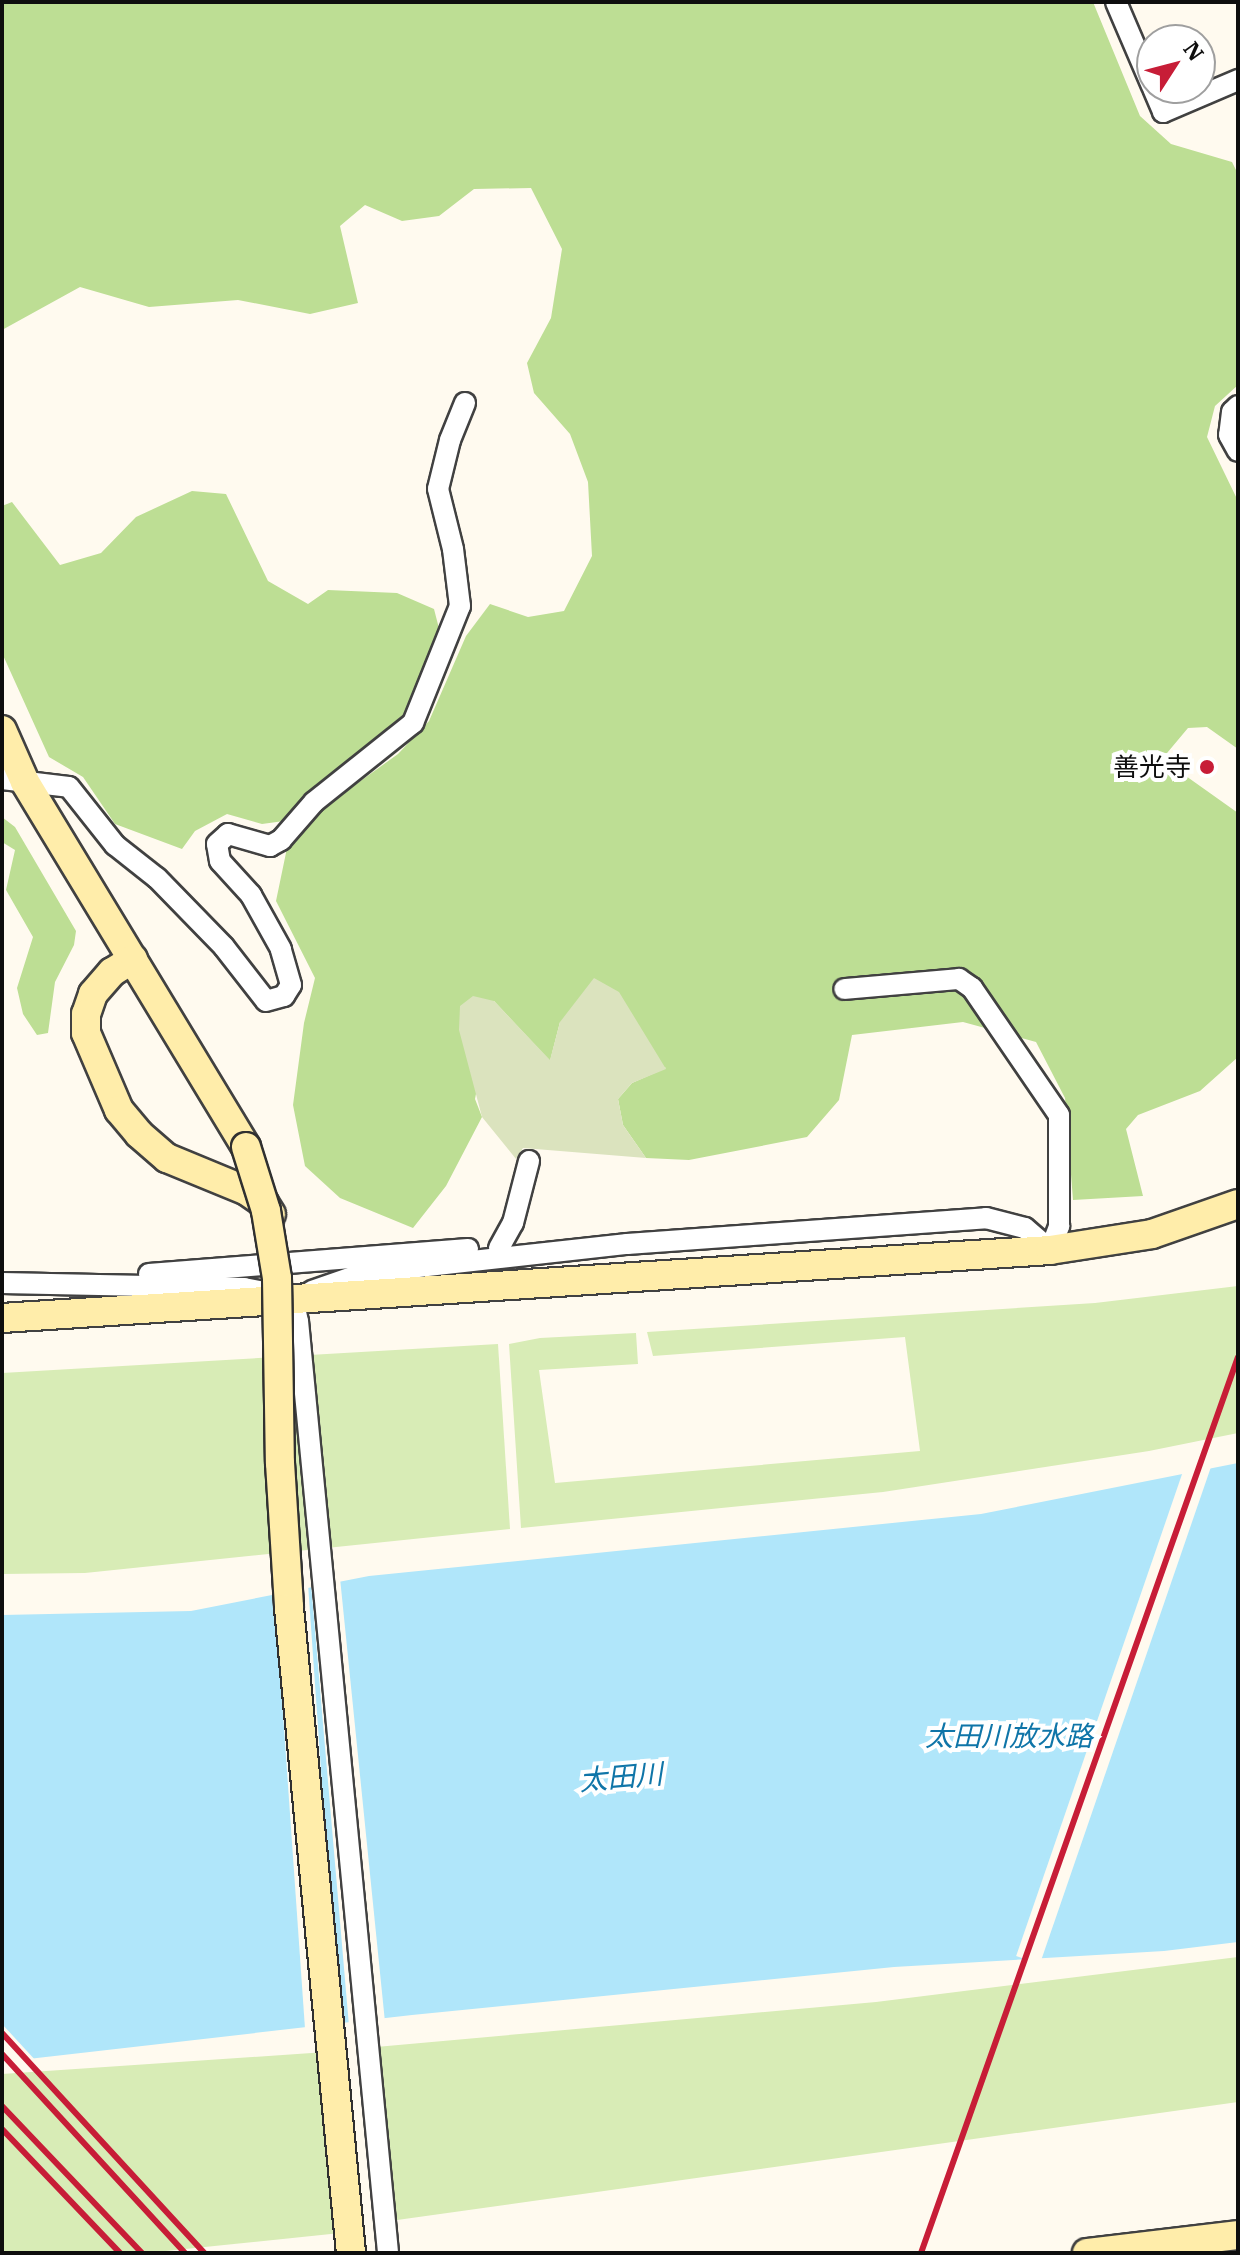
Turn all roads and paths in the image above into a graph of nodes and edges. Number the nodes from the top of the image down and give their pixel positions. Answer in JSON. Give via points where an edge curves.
{"nodes":[{"id":1,"x":1116,"y":2,"type":"edge"},
{"id":2,"x":1136,"y":49,"type":"edge"},
{"id":3,"x":1238,"y":80,"type":"edge"},
{"id":4,"x":1216,"y":89,"type":"edge"},
{"id":5,"x":1159,"y":104,"type":"edge"},
{"id":6,"x":1182,"y":104,"type":"edge"},
{"id":7,"x":465,"y":403,"type":"dead end"},
{"id":8,"x":1238,"y":406,"type":"edge"},
{"id":9,"x":1238,"y":451,"type":"edge"},
{"id":10,"x":2,"y":730,"type":"edge"},
{"id":11,"x":14,"y":780,"type":"edge"},
{"id":12,"x":133,"y":959,"type":"junction"},
{"id":13,"x":844,"y":989,"type":"dead end"},
{"id":14,"x":529,"y":1161,"type":"dead end"},
{"id":15,"x":1238,"y":1204,"type":"edge"},
{"id":16,"x":627,"y":1244,"type":"junction"},
{"id":17,"x":499,"y":1248,"type":"junction"},
{"id":18,"x":1050,"y":1250,"type":"junction"},
{"id":19,"x":53,"y":1282,"type":"junction"},
{"id":20,"x":2,"y":1283,"type":"edge"},
{"id":21,"x":290,"y":1286,"type":"junction"},
{"id":22,"x":2,"y":1318,"type":"edge"},
{"id":23,"x":1238,"y":2235,"type":"edge"},
{"id":24,"x":1098,"y":2252,"type":"edge"},
{"id":25,"x":351,"y":2253,"type":"edge"},
{"id":26,"x":388,"y":2253,"type":"edge"}],
"edges":[{"from":1,"to":2,"type":"street"},
{"from":3,"to":4,"type":"street"},
{"from":5,"to":6,"type":"street","via":[[1163,112]]},
{"from":7,"to":11,"type":"street","via":[[438,489],[460,606],[413,723],[314,802],[281,840],[270,846],[228,834],[217,844],[220,861],[251,895],[281,949],[291,985],[284,996],[266,1001],[224,947],[157,878],[115,845],[69,787]]},
{"from":8,"to":9,"type":"street","via":[[1229,435]]},
{"from":10,"to":11,"type":"street"},
{"from":11,"to":12,"type":"street"},
{"from":12,"to":21,"type":"street","via":[[112,972],[93,994],[86,1014],[92,1052],[119,1110],[167,1158],[264,1203],[275,1220]]},
{"from":12,"to":25,"type":"street","bridge":true,"via":[[246,1147],[266,1211],[277,1278],[289,1608]]},
{"from":13,"to":18,"type":"street","via":[[959,979],[972,988],[1059,1115],[1059,1226]]},
{"from":14,"to":17,"type":"street","via":[[513,1223]]},
{"from":15,"to":18,"type":"street","via":[[1152,1234]]},
{"from":16,"to":17,"type":"street"},
{"from":16,"to":18,"type":"street","via":[[986,1218],[1025,1228]]},
{"from":16,"to":21,"type":"street"},
{"from":17,"to":19,"type":"street"},
{"from":18,"to":21,"type":"street"},
{"from":19,"to":20,"type":"street"},
{"from":19,"to":21,"type":"street"},
{"from":21,"to":22,"type":"street"},
{"from":21,"to":26,"type":"street"},
{"from":23,"to":24,"type":"street"}]}
